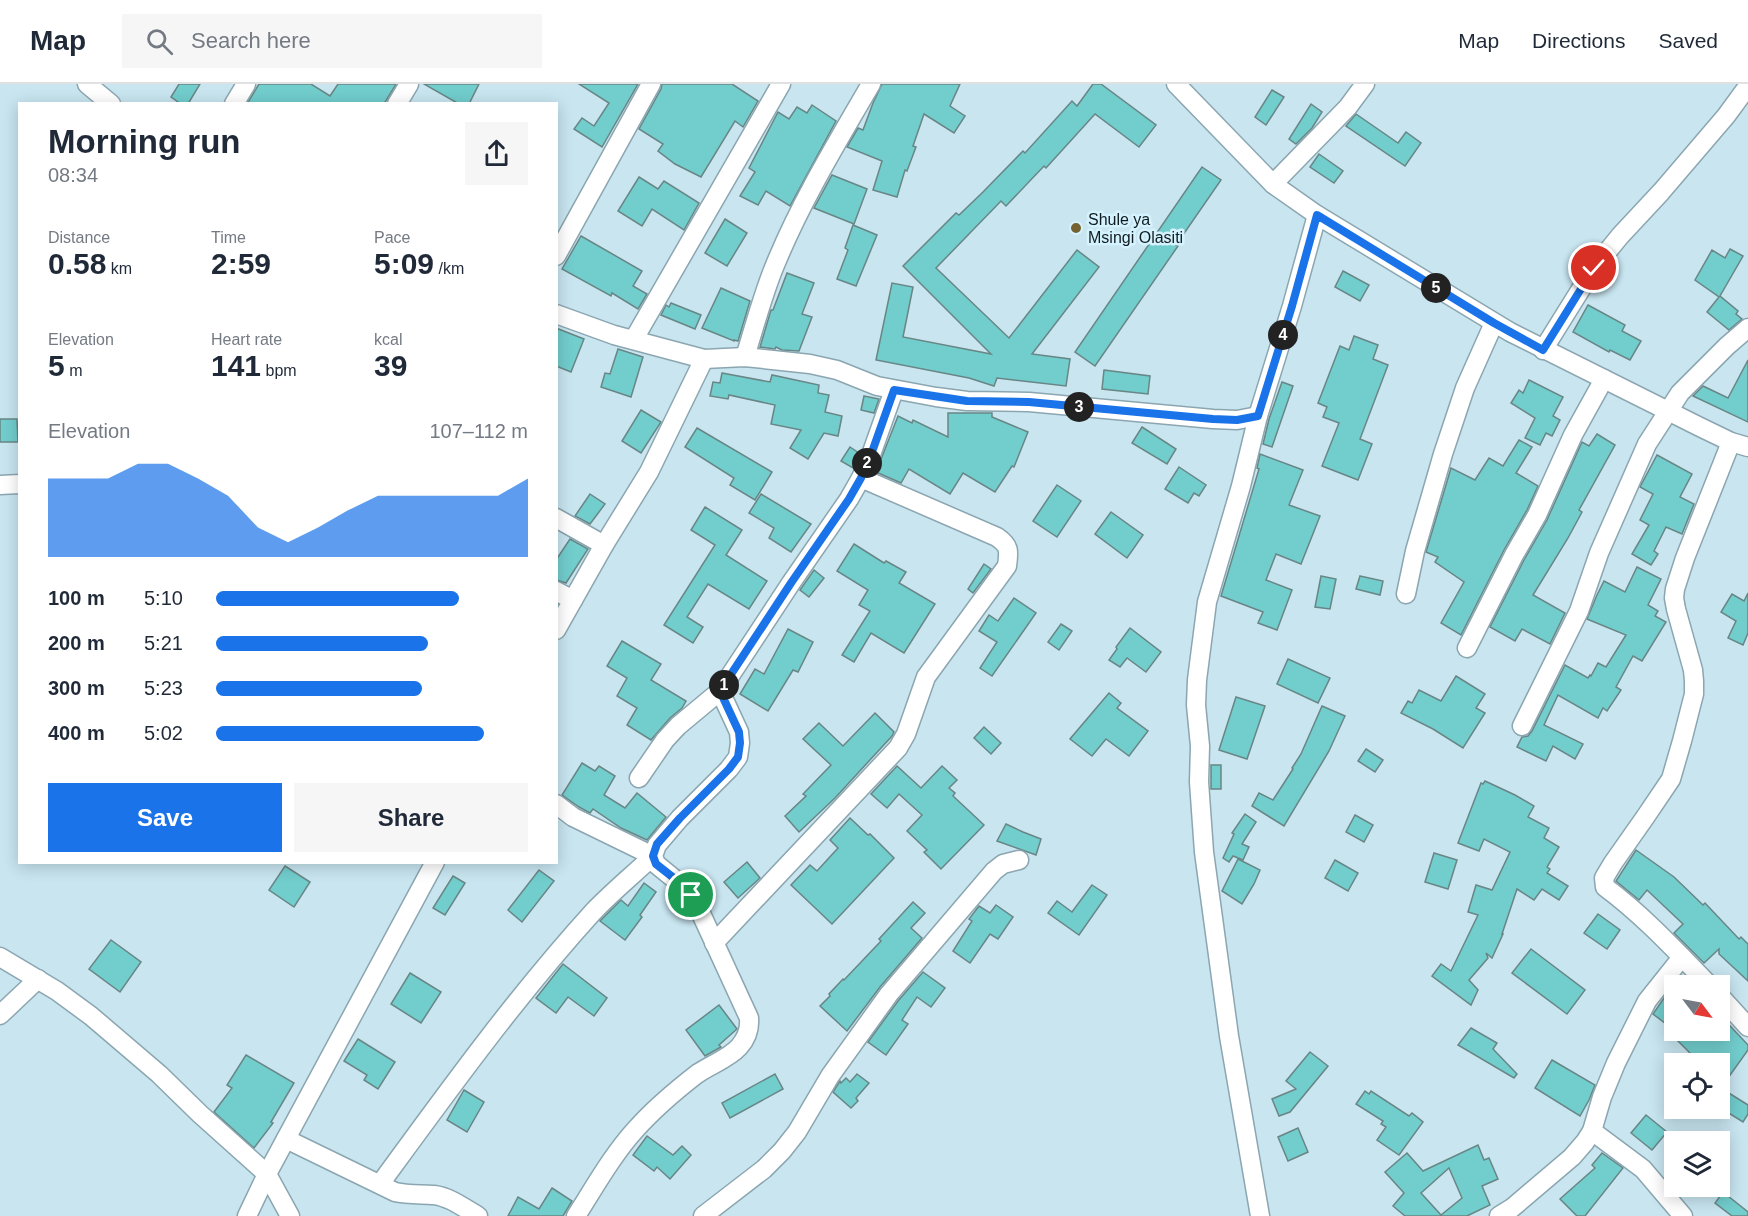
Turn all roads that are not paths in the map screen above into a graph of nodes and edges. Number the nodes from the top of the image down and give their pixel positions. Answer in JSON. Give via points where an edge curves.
{"nodes":[{"id":1,"x":87,"y":84,"type":"edge"},
{"id":2,"x":246,"y":84,"type":"edge"},
{"id":3,"x":409,"y":84,"type":"edge"},
{"id":4,"x":651,"y":84,"type":"edge"},
{"id":5,"x":781,"y":84,"type":"edge"},
{"id":6,"x":871,"y":84,"type":"edge"},
{"id":7,"x":1176,"y":84,"type":"edge"},
{"id":8,"x":1365,"y":84,"type":"edge"},
{"id":9,"x":1748,"y":86,"type":"edge"},
{"id":10,"x":109,"y":102,"type":"edge"},
{"id":11,"x":235,"y":102,"type":"edge"},
{"id":12,"x":398,"y":102,"type":"edge"},
{"id":13,"x":1273,"y":184,"type":"junction"},
{"id":14,"x":1317,"y":215,"type":"junction"},
{"id":15,"x":558,"y":252,"type":"edge"},
{"id":16,"x":558,"y":315,"type":"edge"},
{"id":17,"x":1494,"y":323,"type":"junction"},
{"id":18,"x":1748,"y":328,"type":"edge"},
{"id":19,"x":634,"y":339,"type":"junction"},
{"id":20,"x":1543,"y":350,"type":"junction"},
{"id":21,"x":745,"y":357,"type":"junction"},
{"id":22,"x":704,"y":359,"type":"junction"},
{"id":23,"x":1604,"y":379,"type":"junction"},
{"id":24,"x":894,"y":390,"type":"junction"},
{"id":25,"x":1669,"y":411,"type":"junction"},
{"id":26,"x":1258,"y":416,"type":"junction"},
{"id":27,"x":1740,"y":445,"type":"edge"},
{"id":28,"x":861,"y":478,"type":"junction"},
{"id":29,"x":18,"y":484,"type":"edge"},
{"id":30,"x":0,"y":485,"type":"edge"},
{"id":31,"x":558,"y":519,"type":"edge"},
{"id":32,"x":604,"y":545,"type":"junction"},
{"id":33,"x":558,"y":592,"type":"edge"},
{"id":34,"x":1406,"y":594,"type":"dead end"},
{"id":35,"x":573,"y":600,"type":"junction"},
{"id":36,"x":558,"y":626,"type":"edge"},
{"id":37,"x":1467,"y":648,"type":"dead end"},
{"id":38,"x":720,"y":691,"type":"junction"},
{"id":39,"x":1522,"y":726,"type":"dead end"},
{"id":40,"x":639,"y":778,"type":"dead end"},
{"id":41,"x":558,"y":806,"type":"edge"},
{"id":42,"x":653,"y":856,"type":"junction"},
{"id":43,"x":1019,"y":860,"type":"dead end"},
{"id":44,"x":434,"y":864,"type":"edge"},
{"id":45,"x":714,"y":943,"type":"junction"},
{"id":46,"x":0,"y":957,"type":"edge"},
{"id":47,"x":1682,"y":957,"type":"junction"},
{"id":48,"x":1699,"y":975,"type":"edge"},
{"id":49,"x":39,"y":980,"type":"junction"},
{"id":50,"x":1730,"y":1008,"type":"edge"},
{"id":51,"x":0,"y":1015,"type":"edge"},
{"id":52,"x":1748,"y":1028,"type":"edge"},
{"id":53,"x":1592,"y":1131,"type":"junction"},
{"id":54,"x":286,"y":1139,"type":"junction"},
{"id":55,"x":267,"y":1174,"type":"junction"},
{"id":56,"x":380,"y":1184,"type":"junction"},
{"id":57,"x":247,"y":1216,"type":"edge"},
{"id":58,"x":290,"y":1216,"type":"edge"},
{"id":59,"x":478,"y":1216,"type":"edge"},
{"id":60,"x":576,"y":1216,"type":"edge"},
{"id":61,"x":703,"y":1216,"type":"edge"},
{"id":62,"x":1260,"y":1216,"type":"edge"},
{"id":63,"x":1499,"y":1216,"type":"edge"},
{"id":64,"x":1683,"y":1216,"type":"edge"}],
"edges":[{"from":1,"to":10,"type":"street"},
{"from":2,"to":11,"type":"street"},
{"from":3,"to":12,"type":"street"},
{"from":4,"to":15,"type":"street"},
{"from":5,"to":19,"type":"street"},
{"from":6,"to":21,"type":"street","via":[[785,243]]},
{"from":7,"to":13,"type":"street"},
{"from":8,"to":13,"type":"street","via":[[1348,107]]},
{"from":9,"to":20,"type":"street","via":[[1594,268]]},
{"from":13,"to":14,"type":"street"},
{"from":14,"to":17,"type":"street"},
{"from":14,"to":26,"type":"street"},
{"from":16,"to":19,"type":"street"},
{"from":17,"to":20,"type":"street"},
{"from":17,"to":34,"type":"street","via":[[1465,388],[1443,454],[1414,551]]},
{"from":18,"to":25,"type":"street","via":[[1694,377]]},
{"from":19,"to":22,"type":"street"},
{"from":20,"to":23,"type":"street"},
{"from":21,"to":22,"type":"street"},
{"from":21,"to":24,"type":"street","via":[[810,364]]},
{"from":22,"to":32,"type":"street","via":[[649,472]]},
{"from":23,"to":25,"type":"street"},
{"from":23,"to":37,"type":"street"},
{"from":24,"to":26,"type":"street","via":[[967,401],[1029,402],[1213,419]]},
{"from":24,"to":28,"type":"street"},
{"from":25,"to":27,"type":"street"},
{"from":25,"to":39,"type":"street","via":[[1647,444],[1599,552],[1579,610]]},
{"from":26,"to":62,"type":"street","via":[[1208,602],[1196,705],[1204,852],[1229,1036]]},
{"from":27,"to":47,"type":"street","via":[[1691,541],[1675,589],[1676,609],[1693,670],[1694,694],[1671,779],[1604,878],[1605,887]]},
{"from":28,"to":38,"type":"street"},
{"from":28,"to":45,"type":"street","via":[[998,537],[1006,543],[1007,566],[926,677],[898,748]]},
{"from":29,"to":30,"type":"street"},
{"from":31,"to":32,"type":"street"},
{"from":32,"to":35,"type":"street"},
{"from":33,"to":35,"type":"street"},
{"from":35,"to":36,"type":"street"},
{"from":38,"to":40,"type":"street","via":[[678,726]]},
{"from":38,"to":42,"type":"street","via":[[739,732],[738,757],[657,844]]},
{"from":41,"to":42,"type":"street","via":[[593,828]]},
{"from":42,"to":45,"type":"street","via":[[656,864],[691,895]]},
{"from":42,"to":56,"type":"street","via":[[595,911],[507,1013]]},
{"from":43,"to":61,"type":"street","via":[[994,871],[911,966],[830,1076],[782,1151]]},
{"from":44,"to":54,"type":"street"},
{"from":45,"to":60,"type":"street","via":[[749,1018],[750,1029],[736,1050],[698,1074],[634,1131]]},
{"from":46,"to":49,"type":"street"},
{"from":47,"to":48,"type":"street"},
{"from":47,"to":53,"type":"street","via":[[1647,1001],[1616,1063]]},
{"from":49,"to":51,"type":"street"},
{"from":49,"to":55,"type":"street","via":[[159,1074]]},
{"from":50,"to":52,"type":"street"},
{"from":53,"to":63,"type":"street","via":[[1572,1157]]},
{"from":53,"to":64,"type":"street","via":[[1643,1169]]},
{"from":54,"to":55,"type":"street"},
{"from":54,"to":56,"type":"street"},
{"from":55,"to":57,"type":"street"},
{"from":55,"to":58,"type":"street"},
{"from":56,"to":59,"type":"street","via":[[395,1192],[444,1198]]}]}
